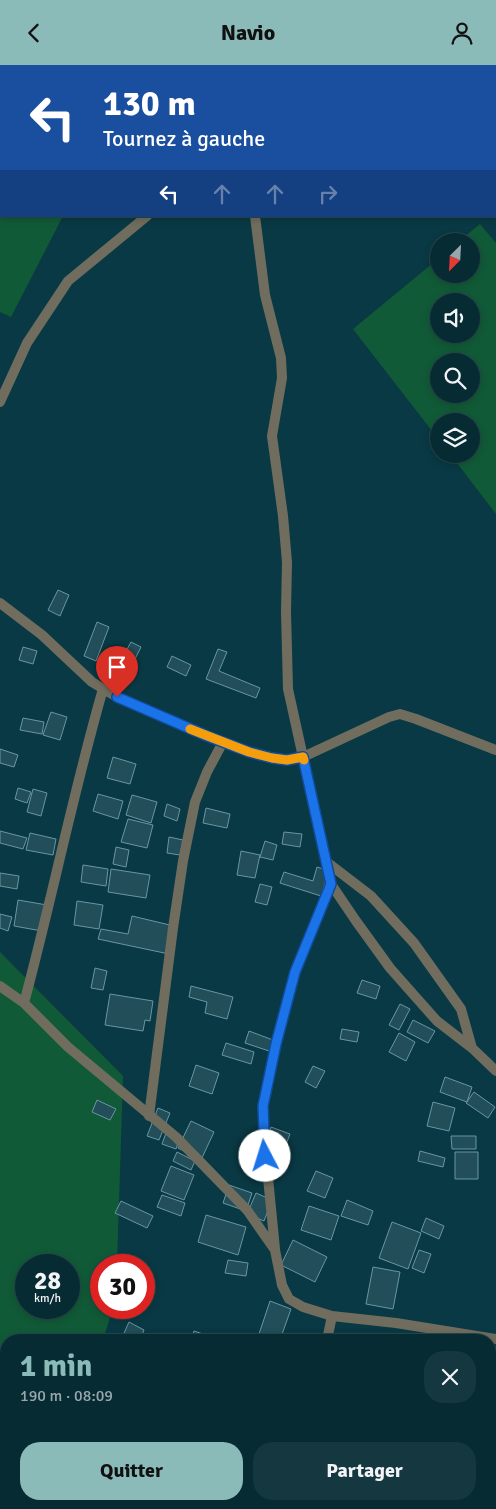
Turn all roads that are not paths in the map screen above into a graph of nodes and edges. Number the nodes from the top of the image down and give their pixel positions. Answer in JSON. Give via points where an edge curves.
{"nodes":[{"id":1,"x":146,"y":217,"type":"edge"},
{"id":2,"x":255,"y":217,"type":"edge"},
{"id":3,"x":0,"y":402,"type":"edge"},
{"id":4,"x":0,"y":603,"type":"edge"},
{"id":5,"x":103,"y":689,"type":"junction"},
{"id":6,"x":223,"y":741,"type":"junction"},
{"id":7,"x":496,"y":750,"type":"edge"},
{"id":8,"x":303,"y":757,"type":"junction"},
{"id":9,"x":328,"y":863,"type":"junction"},
{"id":10,"x":331,"y":884,"type":"junction"},
{"id":11,"x":0,"y":986,"type":"edge"},
{"id":12,"x":24,"y":1003,"type":"junction"},
{"id":13,"x":472,"y":1048,"type":"junction"},
{"id":14,"x":496,"y":1071,"type":"edge"},
{"id":15,"x":149,"y":1116,"type":"junction"},
{"id":16,"x":275,"y":1250,"type":"junction"},
{"id":17,"x":332,"y":1316,"type":"junction"},
{"id":18,"x":328,"y":1334,"type":"edge"},
{"id":19,"x":465,"y":1334,"type":"edge"}],
"edges":[{"from":1,"to":3,"type":"street","via":[[68,281],[27,343]]},
{"from":2,"to":8,"type":"street","via":[[265,295],[281,358],[282,378],[272,436],[287,562],[288,689]]},
{"from":4,"to":5,"type":"street"},
{"from":5,"to":6,"type":"street"},
{"from":5,"to":12,"type":"street","via":[[83,757]]},
{"from":6,"to":8,"type":"street","via":[[272,758]]},
{"from":6,"to":15,"type":"street","via":[[195,802],[183,861]]},
{"from":7,"to":8,"type":"street","via":[[400,714]]},
{"from":8,"to":9,"type":"street"},
{"from":9,"to":10,"type":"street"},
{"from":9,"to":13,"type":"street","via":[[371,896],[414,943],[461,1009]]},
{"from":10,"to":13,"type":"street","via":[[390,968],[437,1021]]},
{"from":10,"to":16,"type":"street","via":[[295,972],[263,1106]]},
{"from":11,"to":12,"type":"street"},
{"from":12,"to":15,"type":"street","via":[[68,1047]]},
{"from":13,"to":14,"type":"street"},
{"from":15,"to":16,"type":"street","via":[[176,1137],[247,1210]]},
{"from":16,"to":17,"type":"street","via":[[282,1285],[289,1299]]},
{"from":17,"to":18,"type":"street"},
{"from":17,"to":19,"type":"street"}]}
